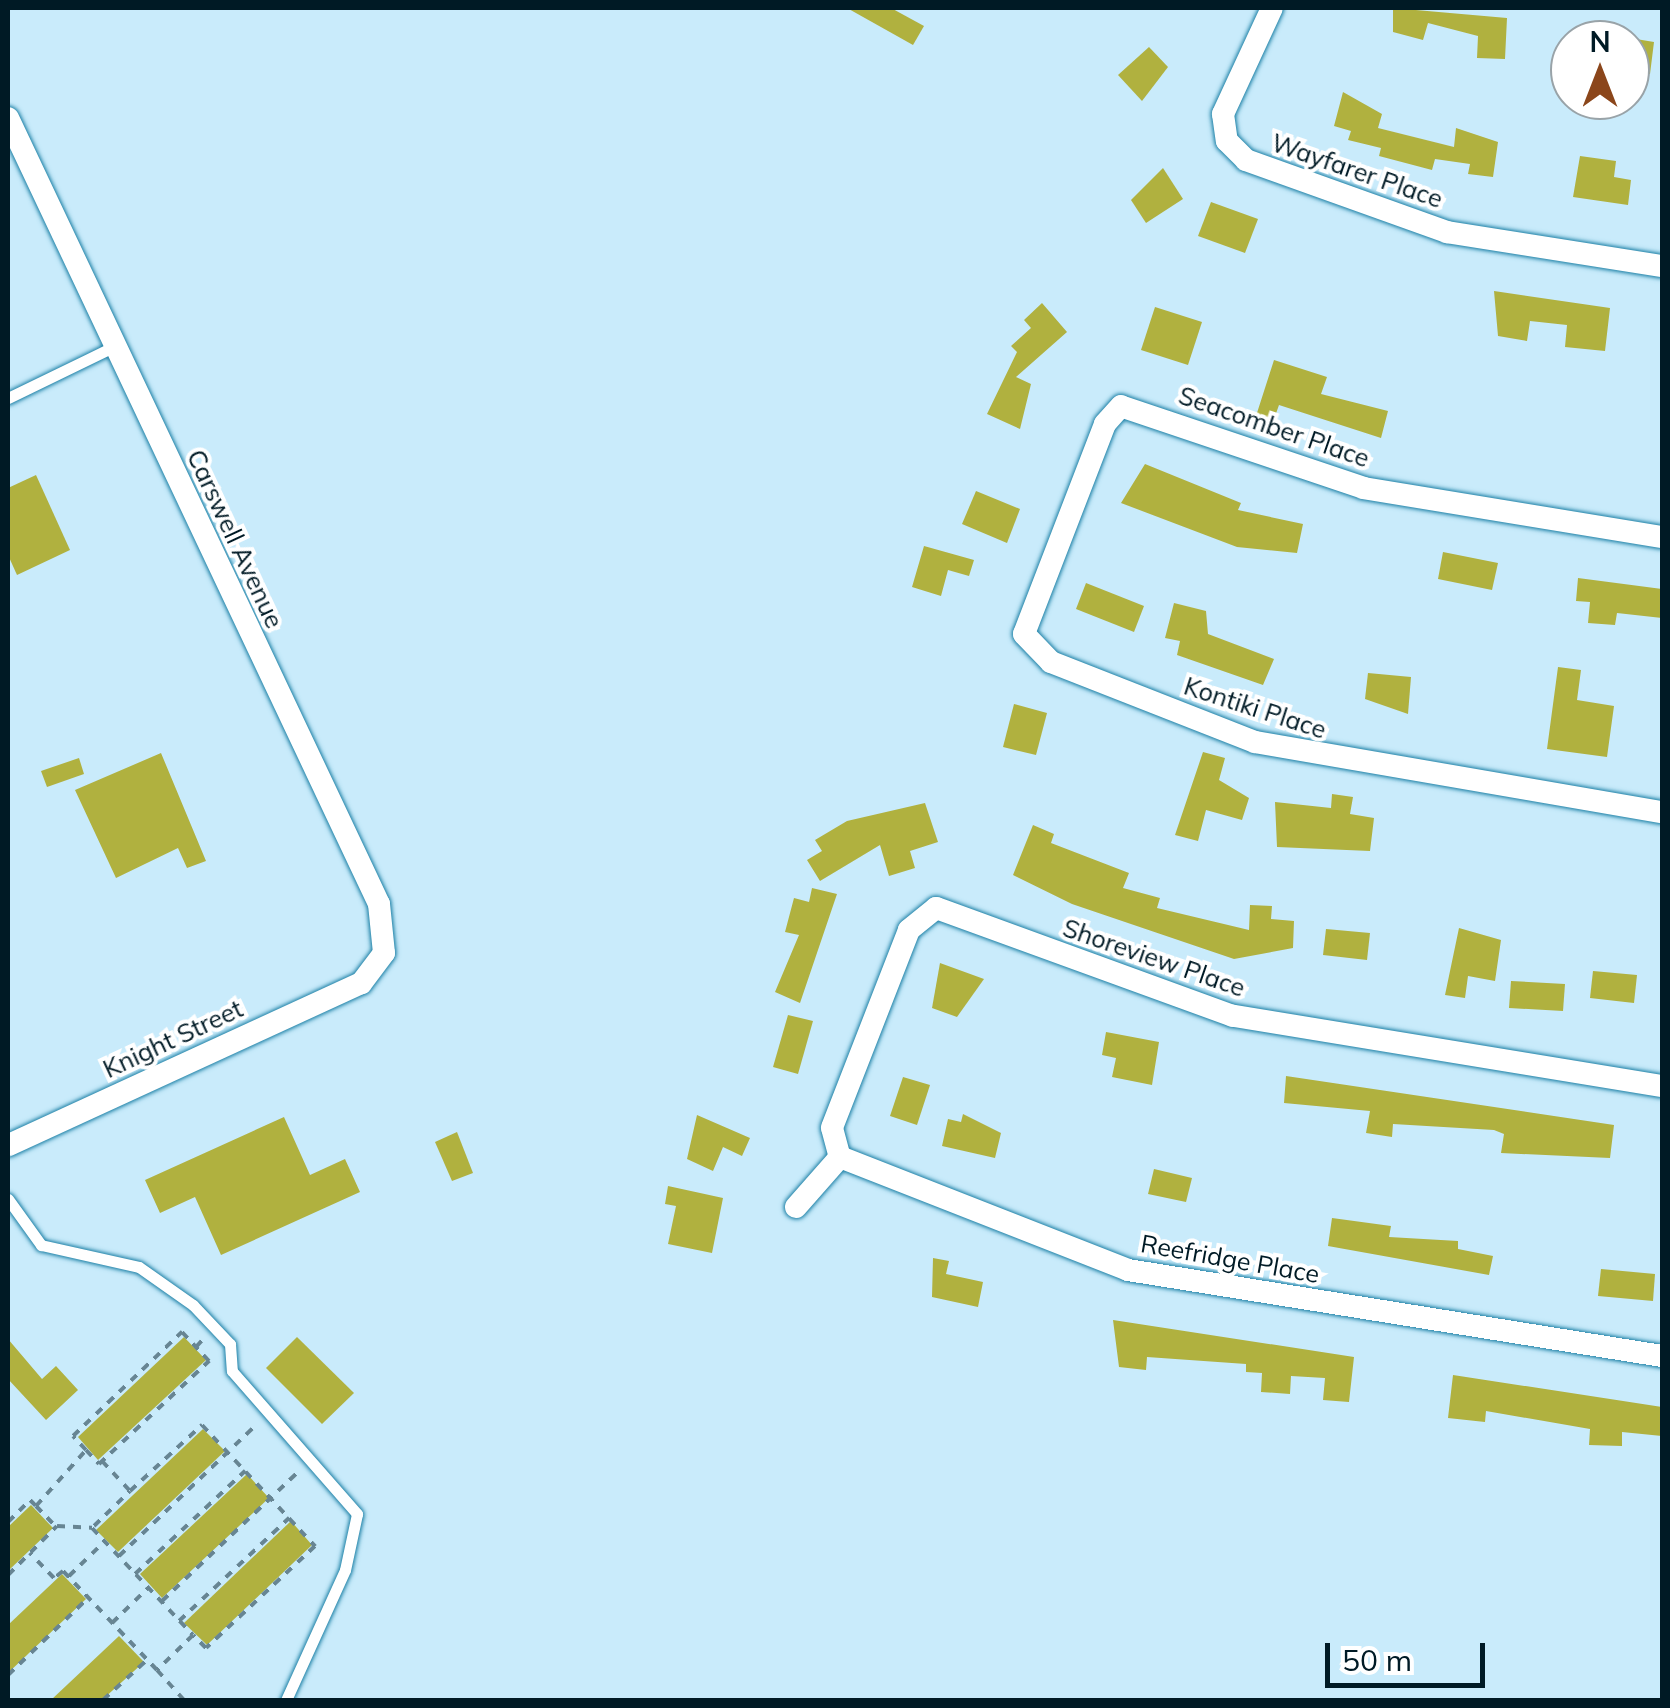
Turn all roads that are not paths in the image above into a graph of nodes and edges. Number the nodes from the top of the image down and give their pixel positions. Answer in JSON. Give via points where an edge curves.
{"nodes":[{"id":1,"x":1269,"y":15,"type":"edge"},
{"id":2,"x":8,"y":118,"type":"edge"},
{"id":3,"x":1662,"y":266,"type":"edge"},
{"id":4,"x":114,"y":346,"type":"junction"},
{"id":5,"x":8,"y":398,"type":"edge"},
{"id":6,"x":1069,"y":528,"type":"joint"},
{"id":7,"x":1662,"y":537,"type":"edge"},
{"id":8,"x":1662,"y":812,"type":"edge"},
{"id":9,"x":361,"y":983,"type":"joint"},
{"id":10,"x":1662,"y":1086,"type":"edge"},
{"id":11,"x":8,"y":1145,"type":"edge"},
{"id":12,"x":840,"y":1156,"type":"junction"},
{"id":13,"x":8,"y":1199,"type":"edge"},
{"id":14,"x":796,"y":1207,"type":"dead end"},
{"id":15,"x":1662,"y":1356,"type":"edge"},
{"id":16,"x":286,"y":1700,"type":"edge"}],
"edges":[{"from":1,"to":3,"type":"street","name":"Wayfarer Place","via":[[1223,114],[1227,141],[1246,160],[1448,232]]},
{"from":2,"to":4,"type":"street","name":"Carswell Avenue"},
{"from":4,"to":5,"type":"lane"},
{"from":4,"to":9,"type":"street","name":"Carswell Avenue","via":[[378,904],[384,953]]},
{"from":6,"to":7,"type":"street","name":"Seacomber Place","via":[[1105,424],[1120,406],[1364,488]]},
{"from":6,"to":8,"type":"street","name":"Kontiki Place","via":[[1024,634],[1051,662],[1311,756]]},
{"from":9,"to":11,"type":"street","name":"Knight Street"},
{"from":10,"to":12,"type":"street","name":"Shoreview Place","via":[[1232,1016],[936,908],[910,930],[832,1128]]},
{"from":12,"to":14,"type":"street"},
{"from":12,"to":15,"type":"street","name":"Reefridge Place","via":[[1144,1274]]},
{"from":13,"to":16,"type":"lane","via":[[42,1245],[139,1267],[214,1328],[230,1344],[232,1372],[358,1514],[345,1570]]}]}
